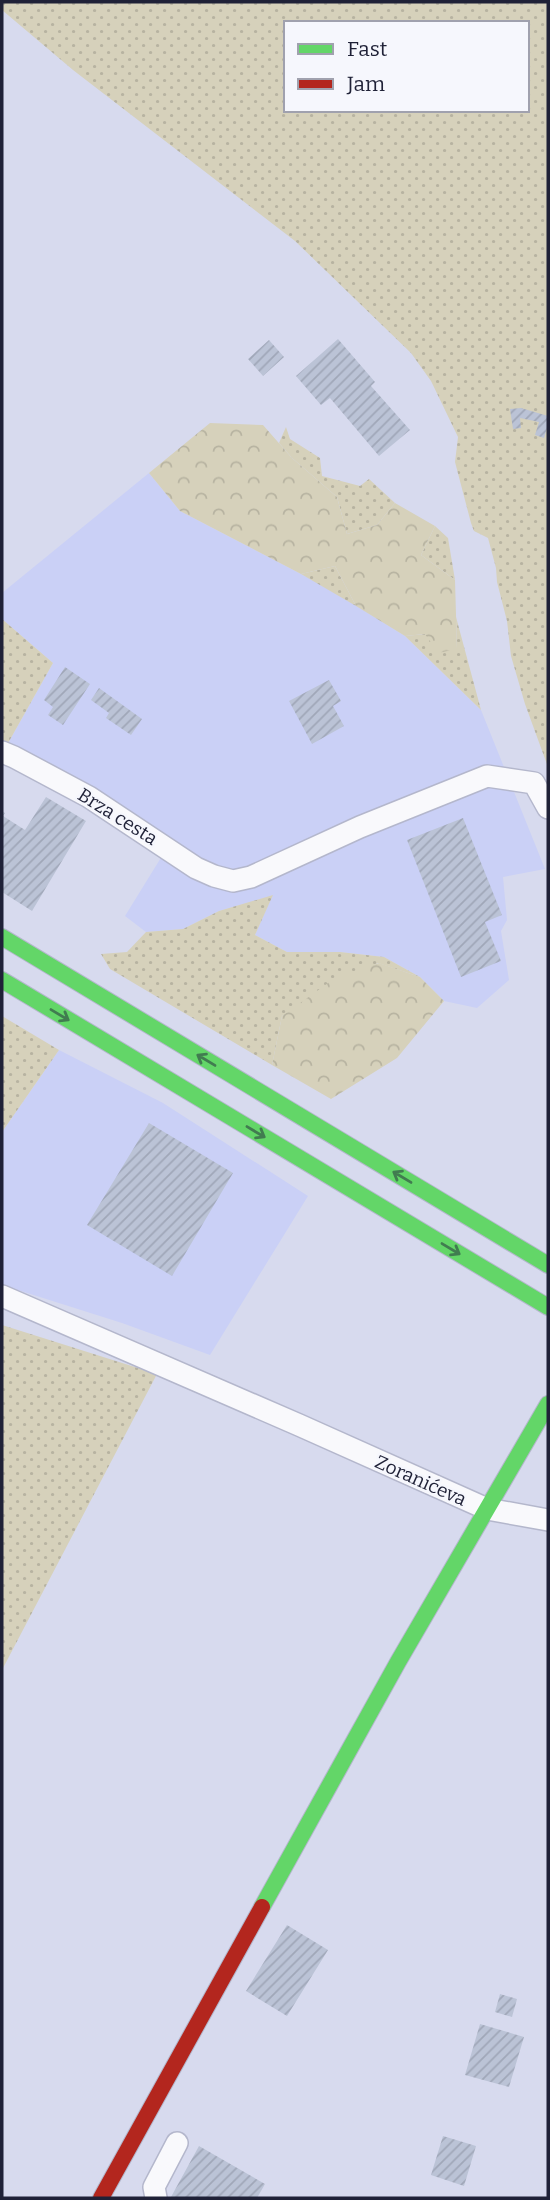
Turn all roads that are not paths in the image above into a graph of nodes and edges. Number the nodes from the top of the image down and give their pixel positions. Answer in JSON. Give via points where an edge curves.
{"nodes":[{"id":1,"x":2,"y":752,"type":"edge"},
{"id":2,"x":548,"y":808,"type":"edge"},
{"id":3,"x":2,"y":937,"type":"edge"},
{"id":4,"x":2,"y":980,"type":"edge"},
{"id":5,"x":131,"y":995,"type":"dead end"},
{"id":6,"x":144,"y":1022,"type":"junction"},
{"id":7,"x":547,"y":1264,"type":"edge"},
{"id":8,"x":2,"y":1296,"type":"edge"},
{"id":9,"x":548,"y":1307,"type":"edge"},
{"id":10,"x":548,"y":1404,"type":"edge"},
{"id":11,"x":487,"y":1509,"type":"junction"},
{"id":12,"x":548,"y":1520,"type":"edge"},
{"id":13,"x":177,"y":2143,"type":"dead end"},
{"id":14,"x":101,"y":2198,"type":"edge"},
{"id":15,"x":156,"y":2198,"type":"edge"}],
"edges":[{"from":1,"to":2,"type":"street","name":"Brza cesta","via":[[89,797],[196,867],[233,881],[486,776],[534,783]]},
{"from":3,"to":6,"type":"main road"},
{"from":4,"to":9,"type":"main road","one_way":true},
{"from":5,"to":6,"type":"main road"},
{"from":7,"to":6,"type":"main road","one_way":true},
{"from":8,"to":11,"type":"street","name":"Zoranićeva"},
{"from":10,"to":11,"type":"main road"},
{"from":11,"to":12,"type":"street","name":"Zoranićeva"},
{"from":11,"to":14,"type":"main road"},
{"from":13,"to":15,"type":"street","via":[[155,2187]]}]}
